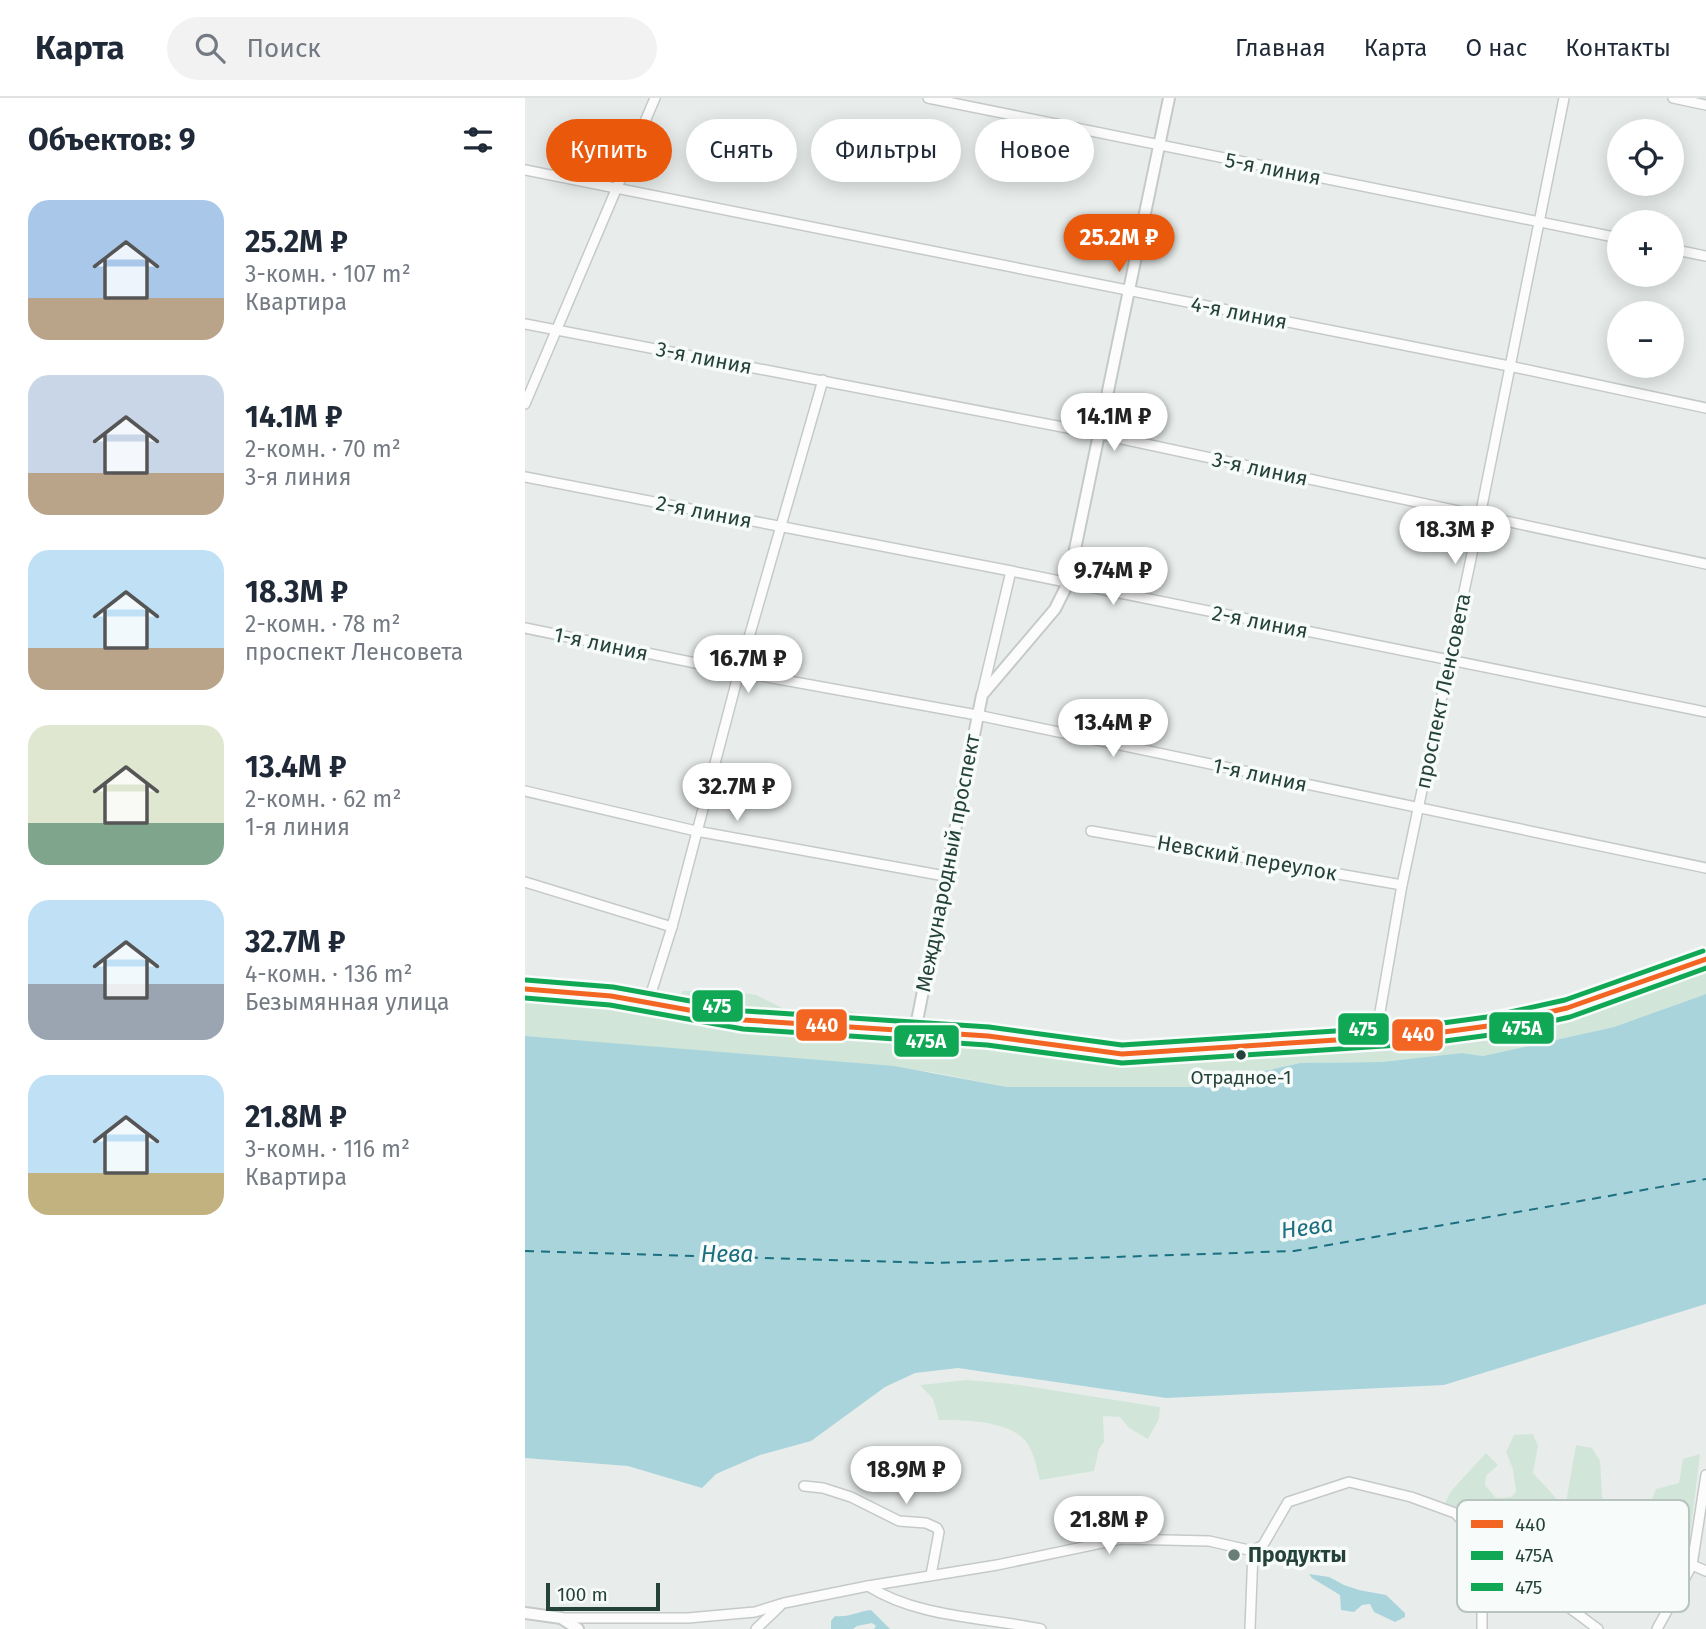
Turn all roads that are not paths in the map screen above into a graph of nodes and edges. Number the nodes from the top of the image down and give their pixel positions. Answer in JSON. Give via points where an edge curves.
{"nodes":[{"id":1,"x":655,"y":98,"type":"edge"},
{"id":2,"x":928,"y":98,"type":"edge"},
{"id":3,"x":1169,"y":98,"type":"edge"},
{"id":4,"x":1564,"y":98,"type":"edge"},
{"id":5,"x":1673,"y":98,"type":"edge"},
{"id":6,"x":1706,"y":105,"type":"edge"},
{"id":7,"x":1159,"y":146,"type":"junction"},
{"id":8,"x":525,"y":170,"type":"edge"},
{"id":9,"x":617,"y":189,"type":"junction"},
{"id":10,"x":1538,"y":222,"type":"junction"},
{"id":11,"x":1607,"y":236,"type":"edge"},
{"id":12,"x":1684,"y":252,"type":"edge"},
{"id":13,"x":1706,"y":256,"type":"edge"},
{"id":14,"x":1129,"y":291,"type":"junction"},
{"id":15,"x":525,"y":324,"type":"edge"},
{"id":16,"x":557,"y":330,"type":"junction"},
{"id":17,"x":1509,"y":366,"type":"junction"},
{"id":18,"x":823,"y":380,"type":"junction"},
{"id":19,"x":525,"y":404,"type":"edge"},
{"id":20,"x":1706,"y":408,"type":"edge"},
{"id":21,"x":1098,"y":434,"type":"junction"},
{"id":22,"x":525,"y":477,"type":"edge"},
{"id":23,"x":1481,"y":516,"type":"junction"},
{"id":24,"x":782,"y":527,"type":"junction"},
{"id":25,"x":1706,"y":564,"type":"edge"},
{"id":26,"x":1010,"y":571,"type":"junction"},
{"id":27,"x":1067,"y":583,"type":"junction"},
{"id":28,"x":525,"y":628,"type":"edge"},
{"id":29,"x":1450,"y":660,"type":"junction"},
{"id":30,"x":739,"y":672,"type":"junction"},
{"id":31,"x":982,"y":695,"type":"junction"},
{"id":32,"x":1706,"y":712,"type":"edge"},
{"id":33,"x":977,"y":715,"type":"junction"},
{"id":34,"x":525,"y":791,"type":"edge"},
{"id":35,"x":1419,"y":808,"type":"junction"},
{"id":36,"x":696,"y":831,"type":"junction"},
{"id":37,"x":1091,"y":831,"type":"dead end"},
{"id":38,"x":1706,"y":868,"type":"edge"},
{"id":39,"x":945,"y":876,"type":"junction"},
{"id":40,"x":525,"y":882,"type":"edge"},
{"id":41,"x":1402,"y":885,"type":"junction"},
{"id":42,"x":672,"y":928,"type":"junction"},
{"id":43,"x":1706,"y":959,"type":"edge"},
{"id":44,"x":525,"y":989,"type":"edge"},
{"id":45,"x":648,"y":1003,"type":"junction"},
{"id":46,"x":915,"y":1031,"type":"junction"},
{"id":47,"x":1378,"y":1038,"type":"junction"},
{"id":48,"x":1706,"y":1475,"type":"edge"},
{"id":49,"x":804,"y":1486,"type":"dead end"},
{"id":50,"x":1457,"y":1515,"type":"edge"},
{"id":51,"x":1253,"y":1551,"type":"junction"},
{"id":52,"x":1692,"y":1564,"type":"junction"},
{"id":53,"x":1689,"y":1570,"type":"edge"},
{"id":54,"x":1706,"y":1571,"type":"edge"},
{"id":55,"x":931,"y":1575,"type":"junction"},
{"id":56,"x":868,"y":1586,"type":"junction"},
{"id":57,"x":784,"y":1603,"type":"junction"},
{"id":58,"x":1575,"y":1612,"type":"edge"},
{"id":59,"x":1666,"y":1612,"type":"edge"},
{"id":60,"x":527,"y":1615,"type":"edge"},
{"id":61,"x":561,"y":1618,"type":"junction"},
{"id":62,"x":1016,"y":1627,"type":"edge"},
{"id":63,"x":578,"y":1629,"type":"edge"},
{"id":64,"x":756,"y":1629,"type":"edge"},
{"id":65,"x":1041,"y":1629,"type":"edge"},
{"id":66,"x":1250,"y":1629,"type":"edge"},
{"id":67,"x":1598,"y":1629,"type":"edge"},
{"id":68,"x":1657,"y":1629,"type":"edge"}],
"edges":[{"from":1,"to":9,"type":"street"},
{"from":2,"to":7,"type":"street","name":"5-я линия"},
{"from":3,"to":7,"type":"street","name":"Международный проспект"},
{"from":4,"to":10,"type":"street","name":"проспект Ленсовета"},
{"from":5,"to":6,"type":"street"},
{"from":7,"to":10,"type":"street","name":"5-я линия"},
{"from":7,"to":14,"type":"street","name":"Международный проспект"},
{"from":8,"to":9,"type":"street","name":"4-я линия"},
{"from":9,"to":14,"type":"street","name":"4-я линия"},
{"from":9,"to":16,"type":"street"},
{"from":10,"to":11,"type":"street","name":"5-я линия"},
{"from":10,"to":17,"type":"street","name":"проспект Ленсовета"},
{"from":12,"to":13,"type":"street"},
{"from":14,"to":17,"type":"street","name":"4-я линия"},
{"from":14,"to":21,"type":"street","name":"Международный проспект"},
{"from":15,"to":16,"type":"street","name":"3-я линия"},
{"from":16,"to":18,"type":"street","name":"3-я линия"},
{"from":16,"to":19,"type":"street"},
{"from":17,"to":20,"type":"street","name":"4-я линия"},
{"from":17,"to":23,"type":"street","name":"проспект Ленсовета"},
{"from":18,"to":21,"type":"street","name":"3-я линия"},
{"from":18,"to":24,"type":"street"},
{"from":21,"to":23,"type":"street","name":"3-я линия"},
{"from":21,"to":27,"type":"street","name":"Международный проспект"},
{"from":22,"to":24,"type":"street","name":"2-я линия"},
{"from":23,"to":25,"type":"street","name":"3-я линия"},
{"from":23,"to":29,"type":"street","name":"проспект Ленсовета"},
{"from":24,"to":26,"type":"street","name":"2-я линия"},
{"from":24,"to":30,"type":"street"},
{"from":26,"to":27,"type":"street","name":"2-я линия"},
{"from":26,"to":31,"type":"street","name":"Международный проспект"},
{"from":27,"to":29,"type":"street","name":"2-я линия"},
{"from":27,"to":31,"type":"street","name":"Международный проспект","via":[[1055,609]]},
{"from":28,"to":30,"type":"street","name":"1-я линия"},
{"from":29,"to":32,"type":"street","name":"2-я линия"},
{"from":29,"to":35,"type":"street","name":"проспект Ленсовета"},
{"from":30,"to":33,"type":"street","name":"1-я линия"},
{"from":30,"to":36,"type":"street"},
{"from":31,"to":33,"type":"street","name":"Международный проспект"},
{"from":33,"to":35,"type":"street","name":"1-я линия"},
{"from":33,"to":39,"type":"street","name":"Международный проспект"},
{"from":34,"to":36,"type":"street"},
{"from":35,"to":38,"type":"street","name":"1-я линия"},
{"from":35,"to":41,"type":"street","name":"проспект Ленсовета"},
{"from":36,"to":39,"type":"street"},
{"from":36,"to":42,"type":"street"},
{"from":37,"to":41,"type":"street","name":"Невский переулок"},
{"from":39,"to":46,"type":"street","name":"Международный проспект"},
{"from":40,"to":42,"type":"street"},
{"from":41,"to":47,"type":"street","name":"проспект Ленсовета"},
{"from":42,"to":45,"type":"street"},
{"from":43,"to":47,"type":"main road","via":[[1546,1014],[1474,1028]]},
{"from":44,"to":45,"type":"main road"},
{"from":45,"to":46,"type":"main road","via":[[744,1020]]},
{"from":46,"to":47,"type":"main road","via":[[1031,1040],[1122,1054]]},
{"from":48,"to":52,"type":"street"},
{"from":49,"to":55,"type":"street","via":[[851,1497],[899,1521],[937,1528]]},
{"from":50,"to":51,"type":"street","via":[[1411,1497],[1349,1482],[1288,1502],[1263,1545]]},
{"from":51,"to":55,"type":"street","via":[[1209,1541],[1121,1539]]},
{"from":51,"to":66,"type":"street"},
{"from":52,"to":53,"type":"street"},
{"from":52,"to":54,"type":"street"},
{"from":55,"to":56,"type":"street"},
{"from":56,"to":57,"type":"street"},
{"from":56,"to":62,"type":"street","via":[[899,1602]]},
{"from":57,"to":61,"type":"street","via":[[755,1612],[688,1618]]},
{"from":57,"to":64,"type":"street"},
{"from":58,"to":67,"type":"street"},
{"from":59,"to":68,"type":"street"},
{"from":60,"to":61,"type":"street"},
{"from":61,"to":63,"type":"street"},
{"from":62,"to":65,"type":"street"}]}
